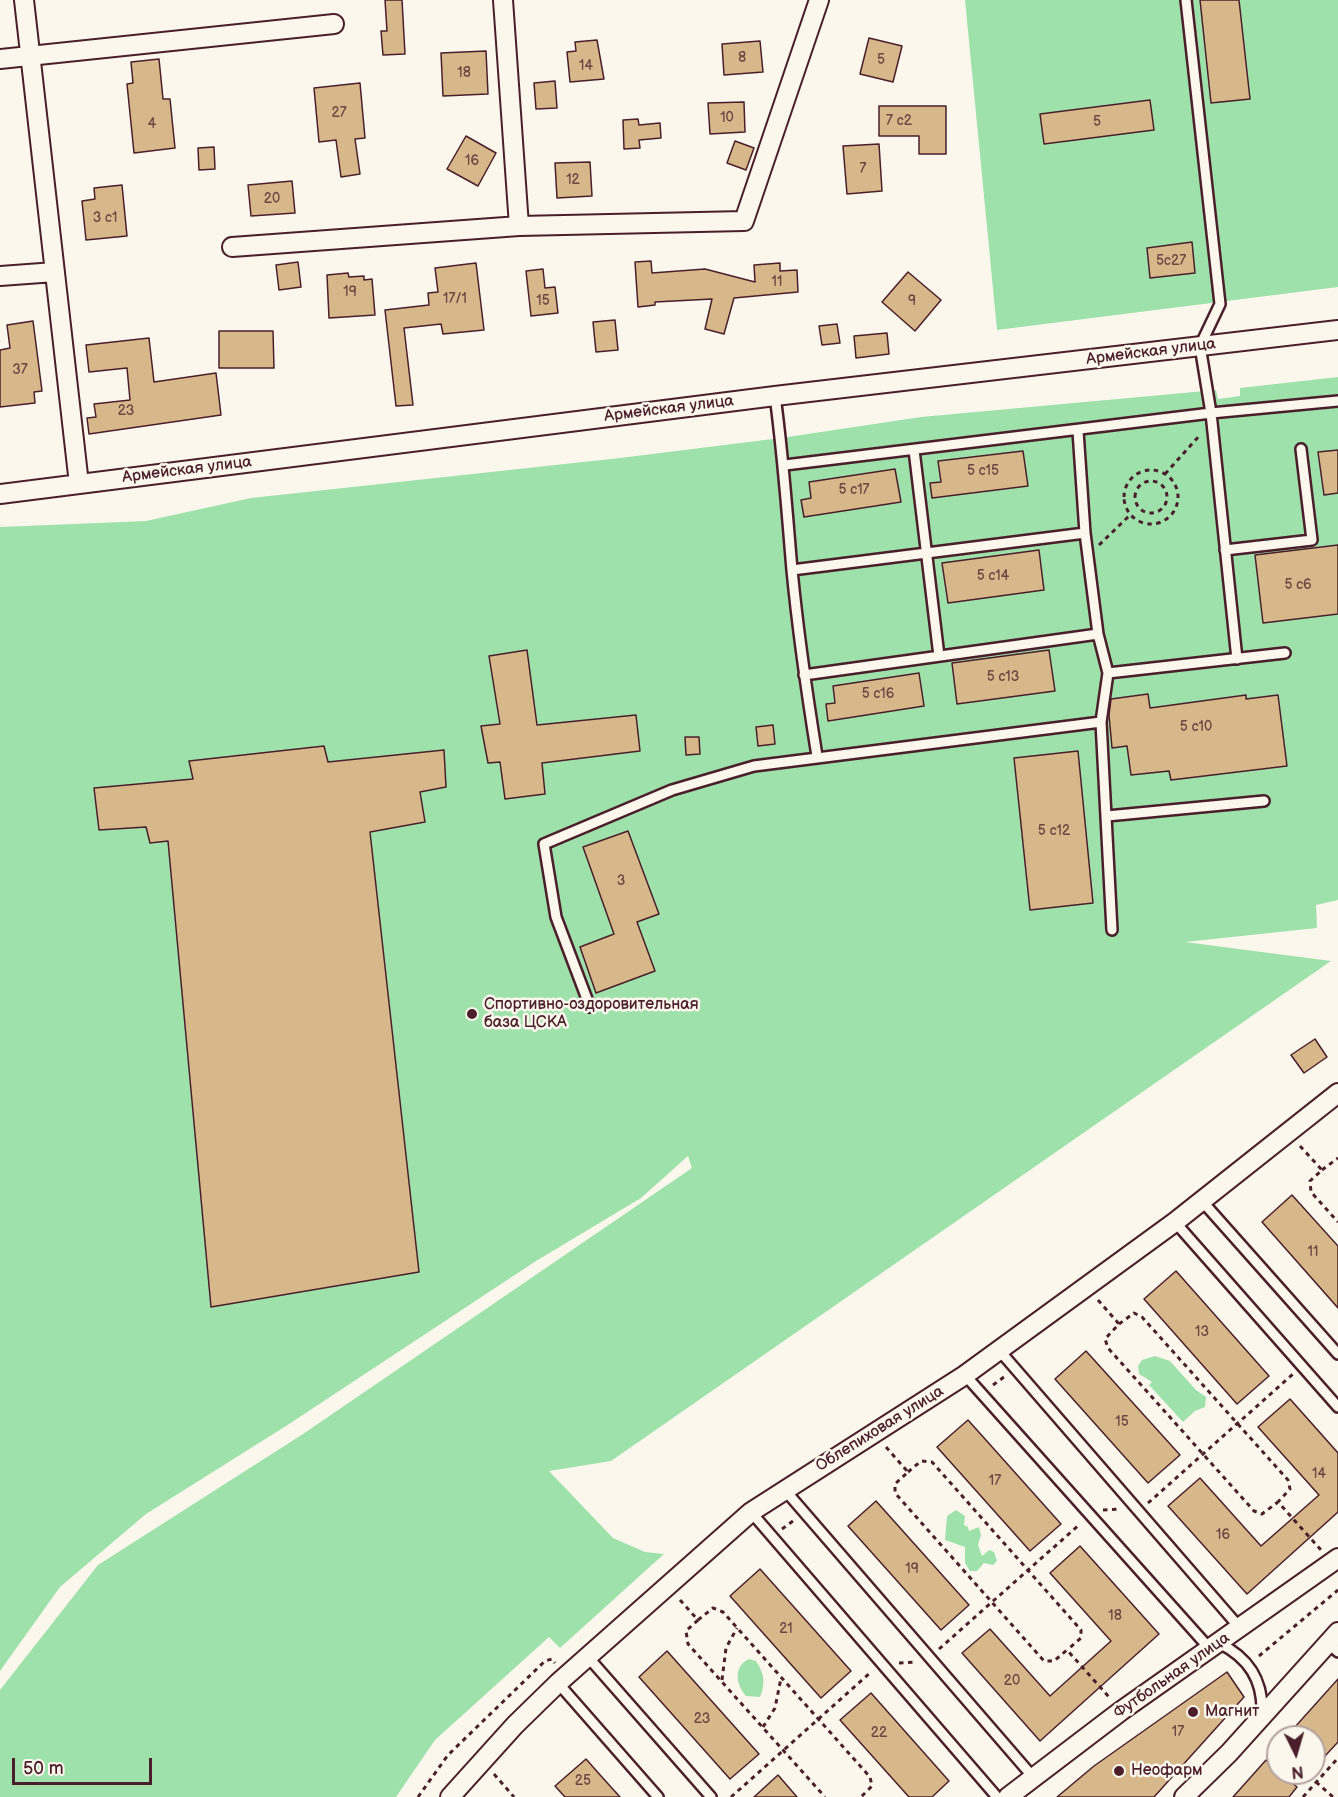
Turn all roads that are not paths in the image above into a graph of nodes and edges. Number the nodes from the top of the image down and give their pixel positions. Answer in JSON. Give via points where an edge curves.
{"nodes":[{"id":1,"x":24,"y":0,"type":"edge"},
{"id":2,"x":503,"y":0,"type":"edge"},
{"id":3,"x":819,"y":0,"type":"edge"},
{"id":4,"x":1186,"y":0,"type":"edge"},
{"id":5,"x":334,"y":24,"type":"dead end"},
{"id":6,"x":30,"y":56,"type":"junction"},
{"id":7,"x":0,"y":59,"type":"edge"},
{"id":8,"x":519,"y":226,"type":"junction"},
{"id":9,"x":232,"y":247,"type":"dead end"},
{"id":10,"x":55,"y":272,"type":"junction"},
{"id":11,"x":0,"y":276,"type":"edge"},
{"id":12,"x":1338,"y":330,"type":"edge"},
{"id":13,"x":1200,"y":346,"type":"junction"},
{"id":14,"x":775,"y":396,"type":"junction"},
{"id":15,"x":1338,"y":401,"type":"edge"},
{"id":16,"x":1211,"y":418,"type":"junction"},
{"id":17,"x":1078,"y":431,"type":"junction"},
{"id":18,"x":1301,"y":449,"type":"dead end"},
{"id":19,"x":914,"y":450,"type":"junction"},
{"id":20,"x":785,"y":465,"type":"junction"},
{"id":21,"x":79,"y":484,"type":"junction"},
{"id":22,"x":0,"y":494,"type":"edge"},
{"id":23,"x":1085,"y":533,"type":"junction"},
{"id":24,"x":1225,"y":550,"type":"junction"},
{"id":25,"x":927,"y":553,"type":"junction"},
{"id":26,"x":792,"y":570,"type":"junction"},
{"id":27,"x":1098,"y":634,"type":"junction"},
{"id":28,"x":1285,"y":653,"type":"dead end"},
{"id":29,"x":939,"y":656,"type":"junction"},
{"id":30,"x":1237,"y":659,"type":"junction"},
{"id":31,"x":1108,"y":673,"type":"junction"},
{"id":32,"x":804,"y":675,"type":"junction"},
{"id":33,"x":1101,"y":722,"type":"junction"},
{"id":34,"x":817,"y":756,"type":"junction"},
{"id":35,"x":1264,"y":801,"type":"dead end"},
{"id":36,"x":1107,"y":816,"type":"junction"},
{"id":37,"x":1112,"y":930,"type":"dead end"},
{"id":38,"x":590,"y":1007,"type":"dead end"},
{"id":39,"x":1338,"y":1093,"type":"edge"},
{"id":40,"x":1202,"y":1200,"type":"junction"},
{"id":41,"x":1176,"y":1222,"type":"junction"},
{"id":42,"x":999,"y":1350,"type":"junction"},
{"id":43,"x":1338,"y":1354,"type":"edge"},
{"id":44,"x":965,"y":1375,"type":"junction"},
{"id":45,"x":1338,"y":1407,"type":"edge"},
{"id":46,"x":784,"y":1489,"type":"junction"},
{"id":47,"x":751,"y":1512,"type":"junction"},
{"id":48,"x":1332,"y":1568,"type":"edge"},
{"id":49,"x":1240,"y":1628,"type":"junction"},
{"id":50,"x":1335,"y":1642,"type":"edge"},
{"id":51,"x":1215,"y":1646,"type":"junction"},
{"id":52,"x":588,"y":1657,"type":"junction"},
{"id":53,"x":563,"y":1679,"type":"junction"},
{"id":54,"x":1262,"y":1713,"type":"junction"},
{"id":55,"x":1033,"y":1777,"type":"junction"},
{"id":56,"x":450,"y":1797,"type":"edge"},
{"id":57,"x":658,"y":1797,"type":"edge"},
{"id":58,"x":711,"y":1797,"type":"edge"},
{"id":59,"x":997,"y":1797,"type":"edge"},
{"id":60,"x":1008,"y":1797,"type":"edge"},
{"id":61,"x":1184,"y":1797,"type":"edge"}],
"edges":[{"from":1,"to":6,"type":"street"},
{"from":2,"to":8,"type":"street"},
{"from":3,"to":8,"type":"street","via":[[744,221]]},
{"from":4,"to":13,"type":"lane","via":[[1220,304]]},
{"from":5,"to":6,"type":"street"},
{"from":6,"to":7,"type":"street"},
{"from":6,"to":10,"type":"street"},
{"from":8,"to":9,"type":"street"},
{"from":10,"to":11,"type":"street"},
{"from":10,"to":21,"type":"street"},
{"from":12,"to":13,"type":"street","name":"Армейская улица"},
{"from":13,"to":14,"type":"street","name":"Армейская улица"},
{"from":13,"to":16,"type":"lane"},
{"from":14,"to":20,"type":"lane"},
{"from":14,"to":21,"type":"street","name":"Армейская улица"},
{"from":15,"to":16,"type":"lane"},
{"from":16,"to":17,"type":"lane"},
{"from":16,"to":24,"type":"lane"},
{"from":17,"to":19,"type":"lane"},
{"from":17,"to":23,"type":"lane"},
{"from":18,"to":24,"type":"lane","via":[[1312,540]]},
{"from":19,"to":20,"type":"lane"},
{"from":19,"to":25,"type":"lane"},
{"from":20,"to":26,"type":"lane"},
{"from":21,"to":22,"type":"street","name":"Армейская улица"},
{"from":23,"to":25,"type":"lane"},
{"from":23,"to":27,"type":"lane"},
{"from":24,"to":30,"type":"lane"},
{"from":25,"to":26,"type":"lane"},
{"from":25,"to":29,"type":"lane"},
{"from":26,"to":32,"type":"lane"},
{"from":27,"to":29,"type":"lane"},
{"from":27,"to":31,"type":"lane"},
{"from":28,"to":30,"type":"lane"},
{"from":29,"to":32,"type":"lane"},
{"from":30,"to":31,"type":"lane"},
{"from":31,"to":33,"type":"lane"},
{"from":32,"to":34,"type":"lane"},
{"from":33,"to":34,"type":"lane"},
{"from":33,"to":36,"type":"lane"},
{"from":34,"to":38,"type":"lane","via":[[754,766],[672,790],[544,844],[556,917]]},
{"from":35,"to":36,"type":"lane"},
{"from":36,"to":37,"type":"lane"},
{"from":39,"to":40,"type":"street","name":"Облепиховая улица"},
{"from":40,"to":41,"type":"street","name":"Облепиховая улица"},
{"from":40,"to":43,"type":"lane"},
{"from":41,"to":42,"type":"street","name":"Облепиховая улица"},
{"from":41,"to":45,"type":"lane"},
{"from":42,"to":44,"type":"street","name":"Облепиховая улица"},
{"from":42,"to":49,"type":"lane"},
{"from":44,"to":46,"type":"street","name":"Облепиховая улица"},
{"from":44,"to":51,"type":"lane","via":[[1090,1515]]},
{"from":46,"to":47,"type":"street","name":"Облепиховая улица"},
{"from":46,"to":55,"type":"lane"},
{"from":47,"to":52,"type":"street","name":"Облепиховая улица"},
{"from":47,"to":59,"type":"lane"},
{"from":48,"to":49,"type":"street","name":"Футбольная улица"},
{"from":49,"to":51,"type":"street","name":"Футбольная улица"},
{"from":50,"to":54,"type":"street"},
{"from":51,"to":54,"type":"lane","via":[[1232,1649],[1248,1665],[1259,1684]]},
{"from":51,"to":55,"type":"street","name":"Футбольная улица"},
{"from":52,"to":53,"type":"street","name":"Облепиховая улица"},
{"from":52,"to":58,"type":"lane"},
{"from":53,"to":56,"type":"street","name":"Облепиховая улица"},
{"from":53,"to":57,"type":"lane"},
{"from":54,"to":61,"type":"street","via":[[1229,1753]]},
{"from":55,"to":60,"type":"street","name":"Футбольная улица"}]}
